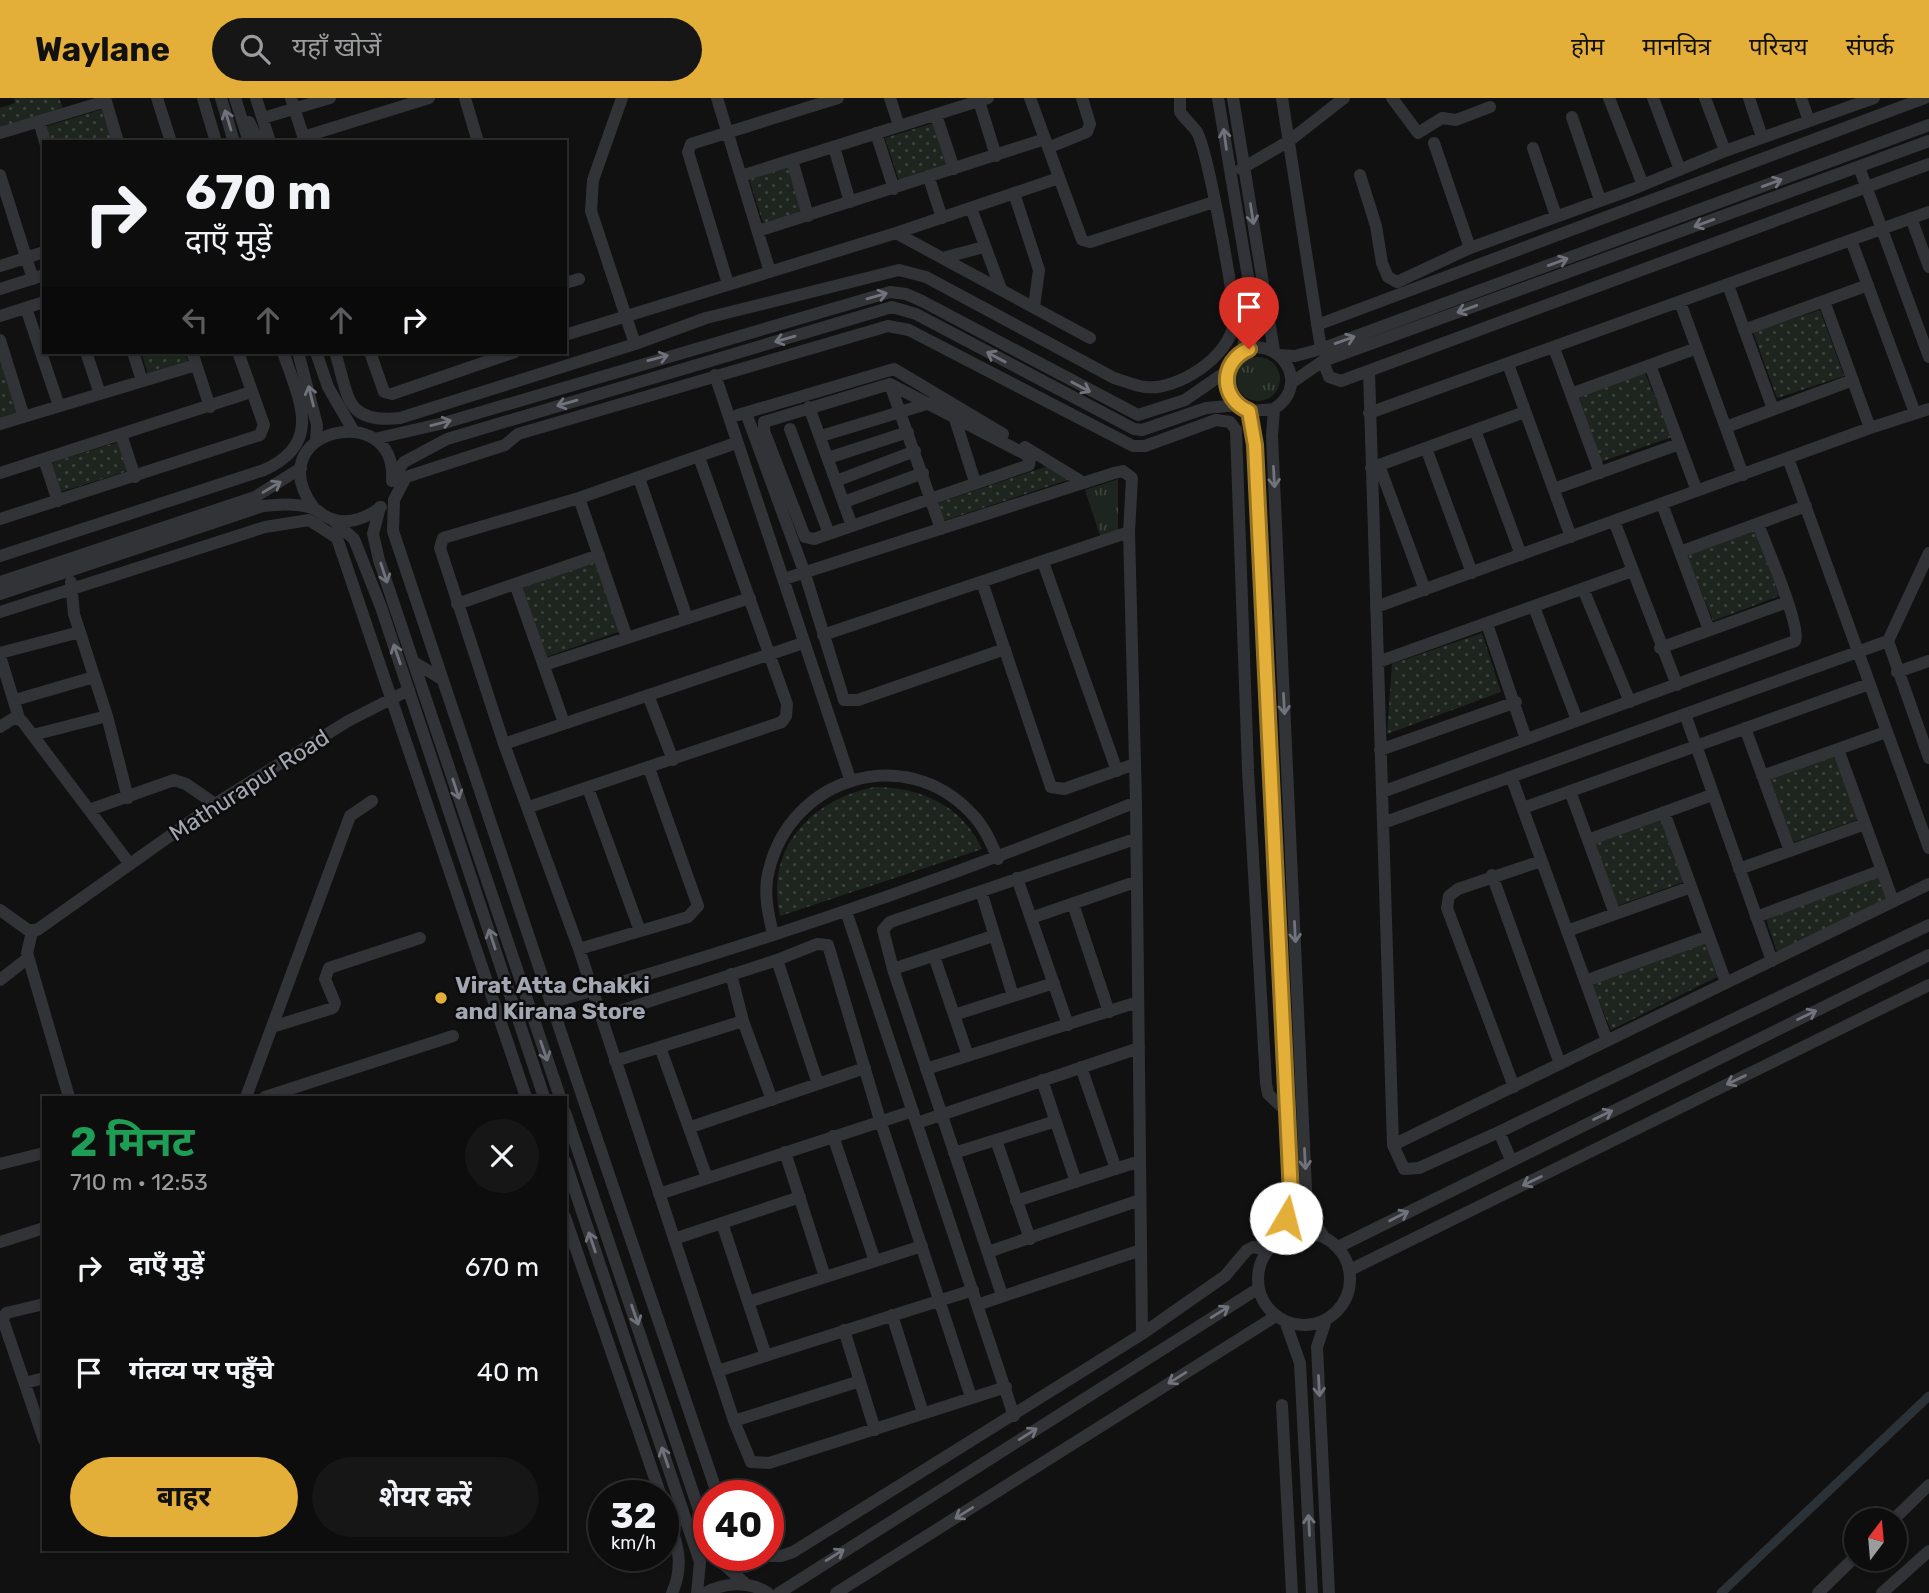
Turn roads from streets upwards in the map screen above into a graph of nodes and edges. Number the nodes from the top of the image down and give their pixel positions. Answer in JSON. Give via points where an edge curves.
{"nodes":[{"id":1,"x":157,"y":98,"type":"edge"},
{"id":2,"x":203,"y":98,"type":"edge"},
{"id":3,"x":221,"y":98,"type":"edge"},
{"id":4,"x":256,"y":98,"type":"edge"},
{"id":5,"x":330,"y":98,"type":"edge"},
{"id":6,"x":429,"y":98,"type":"edge"},
{"id":7,"x":465,"y":98,"type":"edge"},
{"id":8,"x":622,"y":98,"type":"edge"},
{"id":9,"x":717,"y":98,"type":"edge"},
{"id":10,"x":890,"y":98,"type":"edge"},
{"id":11,"x":1030,"y":98,"type":"edge"},
{"id":12,"x":1082,"y":98,"type":"edge"},
{"id":13,"x":1180,"y":98,"type":"edge"},
{"id":14,"x":1219,"y":98,"type":"edge"},
{"id":15,"x":1233,"y":98,"type":"edge"},
{"id":16,"x":1282,"y":98,"type":"edge"},
{"id":17,"x":1344,"y":98,"type":"edge"},
{"id":18,"x":1609,"y":98,"type":"edge"},
{"id":19,"x":1653,"y":98,"type":"edge"},
{"id":20,"x":1705,"y":98,"type":"edge"},
{"id":21,"x":1749,"y":98,"type":"edge"},
{"id":22,"x":1801,"y":98,"type":"edge"},
{"id":23,"x":1874,"y":98,"type":"edge"},
{"id":24,"x":1925,"y":98,"type":"edge"},
{"id":25,"x":105,"y":99,"type":"edge"},
{"id":26,"x":832,"y":99,"type":"edge"},
{"id":27,"x":983,"y":100,"type":"edge"},
{"id":28,"x":1397,"y":100,"type":"edge"},
{"id":29,"x":1850,"y":102,"type":"edge"},
{"id":30,"x":237,"y":103,"type":"edge"},
{"id":31,"x":293,"y":103,"type":"edge"},
{"id":32,"x":1490,"y":107,"type":"dead end"},
{"id":33,"x":936,"y":115,"type":"junction"},
{"id":34,"x":1572,"y":117,"type":"dead end"},
{"id":35,"x":263,"y":118,"type":"junction"},
{"id":36,"x":39,"y":121,"type":"junction"},
{"id":37,"x":1809,"y":121,"type":"junction"},
{"id":38,"x":1929,"y":125,"type":"edge"},
{"id":39,"x":899,"y":126,"type":"junction"},
{"id":40,"x":728,"y":131,"type":"junction"},
{"id":41,"x":0,"y":132,"type":"edge"},
{"id":42,"x":876,"y":134,"type":"junction"},
{"id":43,"x":1762,"y":137,"type":"junction"},
{"id":44,"x":304,"y":139,"type":"edge"},
{"id":45,"x":44,"y":140,"type":"edge"},
{"id":46,"x":117,"y":140,"type":"edge"},
{"id":47,"x":170,"y":140,"type":"edge"},
{"id":48,"x":215,"y":140,"type":"edge"},
{"id":49,"x":233,"y":140,"type":"edge"},
{"id":50,"x":248,"y":140,"type":"edge"},
{"id":51,"x":257,"y":140,"type":"edge"},
{"id":52,"x":269,"y":140,"type":"edge"},
{"id":53,"x":475,"y":140,"type":"edge"},
{"id":54,"x":1289,"y":141,"type":"junction"},
{"id":55,"x":1929,"y":141,"type":"edge"},
{"id":56,"x":1047,"y":143,"type":"junction"},
{"id":57,"x":1434,"y":143,"type":"dead end"},
{"id":58,"x":834,"y":147,"type":"junction"},
{"id":59,"x":1533,"y":148,"type":"dead end"},
{"id":60,"x":1725,"y":150,"type":"junction"},
{"id":61,"x":996,"y":156,"type":"junction"},
{"id":62,"x":792,"y":160,"type":"junction"},
{"id":63,"x":1929,"y":164,"type":"edge"},
{"id":64,"x":1245,"y":167,"type":"junction"},
{"id":65,"x":1859,"y":167,"type":"junction"},
{"id":66,"x":954,"y":169,"type":"junction"},
{"id":67,"x":1680,"y":170,"type":"junction"},
{"id":68,"x":1230,"y":174,"type":"junction"},
{"id":69,"x":0,"y":175,"type":"edge"},
{"id":70,"x":1360,"y":175,"type":"dead end"},
{"id":71,"x":741,"y":176,"type":"junction"},
{"id":72,"x":1212,"y":177,"type":"junction"},
{"id":73,"x":929,"y":178,"type":"junction"},
{"id":74,"x":1059,"y":178,"type":"junction"},
{"id":75,"x":1643,"y":185,"type":"junction"},
{"id":76,"x":1866,"y":188,"type":"junction"},
{"id":77,"x":894,"y":189,"type":"junction"},
{"id":78,"x":1014,"y":193,"type":"junction"},
{"id":79,"x":1600,"y":201,"type":"junction"},
{"id":80,"x":850,"y":202,"type":"junction"},
{"id":81,"x":1214,"y":202,"type":"junction"},
{"id":82,"x":971,"y":208,"type":"junction"},
{"id":83,"x":5,"y":209,"type":"edge"},
{"id":84,"x":1929,"y":212,"type":"edge"},
{"id":85,"x":808,"y":216,"type":"junction"},
{"id":86,"x":1556,"y":216,"type":"junction"},
{"id":87,"x":942,"y":218,"type":"junction"},
{"id":88,"x":1911,"y":218,"type":"junction"},
{"id":89,"x":1882,"y":229,"type":"junction"},
{"id":90,"x":758,"y":232,"type":"junction"},
{"id":91,"x":896,"y":233,"type":"junction"},
{"id":92,"x":1851,"y":240,"type":"junction"},
{"id":93,"x":984,"y":247,"type":"junction"},
{"id":94,"x":1471,"y":248,"type":"junction"},
{"id":95,"x":42,"y":253,"type":"edge"},
{"id":96,"x":946,"y":257,"type":"junction"},
{"id":97,"x":26,"y":258,"type":"junction"},
{"id":98,"x":1928,"y":264,"type":"edge"},
{"id":99,"x":0,"y":266,"type":"edge"},
{"id":100,"x":771,"y":271,"type":"junction"},
{"id":101,"x":38,"y":277,"type":"edge"},
{"id":102,"x":579,"y":279,"type":"dead end"},
{"id":103,"x":567,"y":282,"type":"edge"},
{"id":104,"x":728,"y":284,"type":"junction"},
{"id":105,"x":1728,"y":285,"type":"junction"},
{"id":106,"x":1868,"y":285,"type":"junction"},
{"id":107,"x":0,"y":289,"type":"edge"},
{"id":108,"x":1001,"y":289,"type":"junction"},
{"id":109,"x":1824,"y":301,"type":"junction"},
{"id":110,"x":1680,"y":302,"type":"junction"},
{"id":111,"x":42,"y":303,"type":"edge"},
{"id":112,"x":1034,"y":307,"type":"junction"},
{"id":113,"x":26,"y":308,"type":"junction"},
{"id":114,"x":0,"y":316,"type":"edge"},
{"id":115,"x":625,"y":316,"type":"junction"},
{"id":116,"x":1317,"y":325,"type":"junction"},
{"id":117,"x":1744,"y":330,"type":"junction"},
{"id":118,"x":567,"y":334,"type":"edge"},
{"id":119,"x":1090,"y":338,"type":"dead end"},
{"id":120,"x":0,"y":340,"type":"edge"},
{"id":121,"x":635,"y":344,"type":"junction"},
{"id":122,"x":1554,"y":348,"type":"junction"},
{"id":123,"x":1697,"y":348,"type":"junction"},
{"id":124,"x":1243,"y":351,"type":"junction"},
{"id":125,"x":1276,"y":353,"type":"junction"},
{"id":126,"x":87,"y":354,"type":"edge"},
{"id":127,"x":134,"y":354,"type":"edge"},
{"id":128,"x":239,"y":354,"type":"edge"},
{"id":129,"x":285,"y":354,"type":"edge"},
{"id":130,"x":299,"y":354,"type":"edge"},
{"id":131,"x":317,"y":354,"type":"edge"},
{"id":132,"x":336,"y":354,"type":"edge"},
{"id":133,"x":371,"y":354,"type":"edge"},
{"id":134,"x":509,"y":354,"type":"edge"},
{"id":135,"x":1322,"y":355,"type":"junction"},
{"id":136,"x":1929,"y":357,"type":"edge"},
{"id":137,"x":194,"y":358,"type":"edge"},
{"id":138,"x":1508,"y":364,"type":"junction"},
{"id":139,"x":1650,"y":365,"type":"junction"},
{"id":140,"x":1227,"y":371,"type":"junction"},
{"id":141,"x":1369,"y":372,"type":"junction"},
{"id":142,"x":715,"y":375,"type":"junction"},
{"id":143,"x":1853,"y":380,"type":"junction"},
{"id":144,"x":142,"y":381,"type":"junction"},
{"id":145,"x":1291,"y":383,"type":"junction"},
{"id":146,"x":890,"y":384,"type":"junction"},
{"id":147,"x":1162,"y":386,"type":"junction"},
{"id":148,"x":251,"y":392,"type":"junction"},
{"id":149,"x":100,"y":394,"type":"junction"},
{"id":150,"x":1571,"y":394,"type":"junction"},
{"id":151,"x":930,"y":403,"type":"junction"},
{"id":152,"x":59,"y":406,"type":"junction"},
{"id":153,"x":210,"y":407,"type":"junction"},
{"id":154,"x":809,"y":407,"type":"junction"},
{"id":155,"x":1166,"y":407,"type":"junction"},
{"id":156,"x":1244,"y":408,"type":"junction"},
{"id":157,"x":1274,"y":409,"type":"junction"},
{"id":158,"x":1773,"y":409,"type":"junction"},
{"id":159,"x":1929,"y":409,"type":"edge"},
{"id":160,"x":901,"y":410,"type":"junction"},
{"id":161,"x":1525,"y":412,"type":"junction"},
{"id":162,"x":746,"y":413,"type":"junction"},
{"id":163,"x":1369,"y":413,"type":"junction"},
{"id":164,"x":1915,"y":413,"type":"junction"},
{"id":165,"x":954,"y":416,"type":"junction"},
{"id":166,"x":24,"y":417,"type":"junction"},
{"id":167,"x":727,"y":417,"type":"junction"},
{"id":168,"x":1178,"y":418,"type":"junction"},
{"id":169,"x":0,"y":424,"type":"edge"},
{"id":170,"x":1726,"y":426,"type":"junction"},
{"id":171,"x":1870,"y":428,"type":"junction"},
{"id":172,"x":790,"y":429,"type":"dead end"},
{"id":173,"x":353,"y":430,"type":"junction"},
{"id":174,"x":1475,"y":430,"type":"junction"},
{"id":175,"x":908,"y":432,"type":"junction"},
{"id":176,"x":1184,"y":432,"type":"junction"},
{"id":177,"x":121,"y":434,"type":"junction"},
{"id":178,"x":821,"y":436,"type":"junction"},
{"id":179,"x":374,"y":439,"type":"junction"},
{"id":180,"x":316,"y":441,"type":"junction"},
{"id":181,"x":736,"y":443,"type":"junction"},
{"id":182,"x":1679,"y":444,"type":"junction"},
{"id":183,"x":1426,"y":448,"type":"junction"},
{"id":184,"x":915,"y":452,"type":"junction"},
{"id":185,"x":699,"y":457,"type":"junction"},
{"id":186,"x":828,"y":458,"type":"junction"},
{"id":187,"x":1788,"y":458,"type":"junction"},
{"id":188,"x":44,"y":459,"type":"junction"},
{"id":189,"x":1375,"y":467,"type":"junction"},
{"id":190,"x":301,"y":468,"type":"junction"},
{"id":191,"x":0,"y":472,"type":"edge"},
{"id":192,"x":1600,"y":472,"type":"junction"},
{"id":193,"x":923,"y":473,"type":"junction"},
{"id":194,"x":1743,"y":475,"type":"junction"},
{"id":195,"x":135,"y":477,"type":"junction"},
{"id":196,"x":393,"y":477,"type":"junction"},
{"id":197,"x":639,"y":478,"type":"junction"},
{"id":198,"x":836,"y":481,"type":"junction"},
{"id":199,"x":975,"y":482,"type":"junction"},
{"id":200,"x":1084,"y":483,"type":"junction"},
{"id":201,"x":1554,"y":489,"type":"junction"},
{"id":202,"x":1697,"y":491,"type":"junction"},
{"id":203,"x":579,"y":498,"type":"junction"},
{"id":204,"x":932,"y":498,"type":"junction"},
{"id":205,"x":58,"y":501,"type":"junction"},
{"id":206,"x":844,"y":502,"type":"junction"},
{"id":207,"x":1662,"y":504,"type":"junction"},
{"id":208,"x":1806,"y":506,"type":"junction"},
{"id":209,"x":380,"y":507,"type":"junction"},
{"id":210,"x":314,"y":508,"type":"junction"},
{"id":211,"x":0,"y":519,"type":"edge"},
{"id":212,"x":333,"y":520,"type":"junction"},
{"id":213,"x":1614,"y":522,"type":"junction"},
{"id":214,"x":1758,"y":524,"type":"junction"},
{"id":215,"x":852,"y":526,"type":"junction"},
{"id":216,"x":941,"y":529,"type":"junction"},
{"id":217,"x":1129,"y":532,"type":"junction"},
{"id":218,"x":829,"y":534,"type":"junction"},
{"id":219,"x":1571,"y":537,"type":"junction"},
{"id":220,"x":1680,"y":552,"type":"junction"},
{"id":221,"x":1929,"y":553,"type":"edge"},
{"id":222,"x":599,"y":555,"type":"junction"},
{"id":223,"x":1521,"y":555,"type":"junction"},
{"id":224,"x":0,"y":556,"type":"edge"},
{"id":225,"x":1042,"y":562,"type":"junction"},
{"id":226,"x":69,"y":571,"type":"junction"},
{"id":227,"x":1632,"y":571,"type":"junction"},
{"id":228,"x":1472,"y":573,"type":"junction"},
{"id":229,"x":805,"y":574,"type":"junction"},
{"id":230,"x":784,"y":579,"type":"junction"},
{"id":231,"x":0,"y":582,"type":"edge"},
{"id":232,"x":982,"y":582,"type":"junction"},
{"id":233,"x":515,"y":584,"type":"junction"},
{"id":234,"x":71,"y":589,"type":"junction"},
{"id":235,"x":1583,"y":589,"type":"junction"},
{"id":236,"x":1425,"y":590,"type":"junction"},
{"id":237,"x":0,"y":594,"type":"edge"},
{"id":238,"x":750,"y":597,"type":"junction"},
{"id":239,"x":1787,"y":602,"type":"junction"},
{"id":240,"x":457,"y":604,"type":"junction"},
{"id":241,"x":1376,"y":607,"type":"junction"},
{"id":242,"x":1534,"y":607,"type":"junction"},
{"id":243,"x":0,"y":612,"type":"edge"},
{"id":244,"x":687,"y":618,"type":"junction"},
{"id":245,"x":1487,"y":624,"type":"junction"},
{"id":246,"x":1709,"y":630,"type":"junction"},
{"id":247,"x":80,"y":632,"type":"junction"},
{"id":248,"x":823,"y":635,"type":"junction"},
{"id":249,"x":628,"y":638,"type":"junction"},
{"id":250,"x":1888,"y":641,"type":"junction"},
{"id":251,"x":803,"y":643,"type":"junction"},
{"id":252,"x":1660,"y":648,"type":"junction"},
{"id":253,"x":1005,"y":649,"type":"junction"},
{"id":254,"x":1859,"y":652,"type":"junction"},
{"id":255,"x":0,"y":654,"type":"edge"},
{"id":256,"x":770,"y":655,"type":"junction"},
{"id":257,"x":414,"y":662,"type":"junction"},
{"id":258,"x":1378,"y":662,"type":"junction"},
{"id":259,"x":544,"y":665,"type":"junction"},
{"id":260,"x":1928,"y":666,"type":"edge"},
{"id":261,"x":1897,"y":672,"type":"junction"},
{"id":262,"x":94,"y":677,"type":"junction"},
{"id":263,"x":443,"y":680,"type":"junction"},
{"id":264,"x":1869,"y":684,"type":"junction"},
{"id":265,"x":1677,"y":685,"type":"junction"},
{"id":266,"x":409,"y":690,"type":"junction"},
{"id":267,"x":648,"y":695,"type":"junction"},
{"id":268,"x":390,"y":699,"type":"junction"},
{"id":269,"x":15,"y":700,"type":"junction"},
{"id":270,"x":1516,"y":702,"type":"junction"},
{"id":271,"x":1630,"y":702,"type":"junction"},
{"id":272,"x":1685,"y":714,"type":"junction"},
{"id":273,"x":107,"y":716,"type":"junction"},
{"id":274,"x":19,"y":718,"type":"junction"},
{"id":275,"x":1577,"y":720,"type":"junction"},
{"id":276,"x":564,"y":723,"type":"junction"},
{"id":277,"x":0,"y":727,"type":"edge"},
{"id":278,"x":1745,"y":728,"type":"junction"},
{"id":279,"x":1886,"y":732,"type":"junction"},
{"id":280,"x":33,"y":735,"type":"junction"},
{"id":281,"x":1526,"y":739,"type":"junction"},
{"id":282,"x":504,"y":744,"type":"junction"},
{"id":283,"x":1694,"y":746,"type":"junction"},
{"id":284,"x":1838,"y":749,"type":"junction"},
{"id":285,"x":1380,"y":750,"type":"junction"},
{"id":286,"x":1929,"y":758,"type":"edge"},
{"id":287,"x":673,"y":760,"type":"junction"},
{"id":288,"x":1135,"y":764,"type":"junction"},
{"id":289,"x":649,"y":768,"type":"junction"},
{"id":290,"x":1117,"y":771,"type":"junction"},
{"id":291,"x":1762,"y":776,"type":"junction"},
{"id":292,"x":850,"y":779,"type":"junction"},
{"id":293,"x":1512,"y":779,"type":"junction"},
{"id":294,"x":588,"y":788,"type":"junction"},
{"id":295,"x":1570,"y":791,"type":"junction"},
{"id":296,"x":1382,"y":792,"type":"junction"},
{"id":297,"x":1712,"y":795,"type":"junction"},
{"id":298,"x":128,"y":799,"type":"junction"},
{"id":299,"x":372,"y":801,"type":"dead end"},
{"id":300,"x":1136,"y":802,"type":"junction"},
{"id":301,"x":215,"y":804,"type":"junction"},
{"id":302,"x":529,"y":807,"type":"junction"},
{"id":303,"x":1522,"y":808,"type":"junction"},
{"id":304,"x":89,"y":810,"type":"junction"},
{"id":305,"x":1664,"y":812,"type":"junction"},
{"id":306,"x":1382,"y":823,"type":"junction"},
{"id":307,"x":1865,"y":824,"type":"junction"},
{"id":308,"x":1135,"y":839,"type":"junction"},
{"id":309,"x":1588,"y":840,"type":"junction"},
{"id":310,"x":1929,"y":848,"type":"edge"},
{"id":311,"x":1790,"y":851,"type":"junction"},
{"id":312,"x":998,"y":859,"type":"junction"},
{"id":313,"x":1541,"y":860,"type":"junction"},
{"id":314,"x":129,"y":863,"type":"junction"},
{"id":315,"x":1739,"y":869,"type":"junction"},
{"id":316,"x":1882,"y":870,"type":"junction"},
{"id":317,"x":1492,"y":875,"type":"junction"},
{"id":318,"x":1017,"y":878,"type":"junction"},
{"id":319,"x":1135,"y":882,"type":"junction"},
{"id":320,"x":1929,"y":884,"type":"edge"},
{"id":321,"x":1691,"y":887,"type":"junction"},
{"id":322,"x":981,"y":891,"type":"junction"},
{"id":323,"x":1893,"y":901,"type":"junction"},
{"id":324,"x":1073,"y":904,"type":"junction"},
{"id":325,"x":0,"y":910,"type":"edge"},
{"id":326,"x":846,"y":911,"type":"junction"},
{"id":327,"x":1615,"y":914,"type":"junction"},
{"id":328,"x":1031,"y":918,"type":"junction"},
{"id":329,"x":1756,"y":918,"type":"junction"},
{"id":330,"x":1929,"y":925,"type":"edge"},
{"id":331,"x":640,"y":931,"type":"junction"},
{"id":332,"x":1567,"y":931,"type":"junction"},
{"id":333,"x":32,"y":932,"type":"junction"},
{"id":334,"x":773,"y":933,"type":"junction"},
{"id":335,"x":993,"y":936,"type":"junction"},
{"id":336,"x":1709,"y":936,"type":"junction"},
{"id":337,"x":420,"y":938,"type":"dead end"},
{"id":338,"x":579,"y":949,"type":"junction"},
{"id":339,"x":934,"y":956,"type":"junction"},
{"id":340,"x":1929,"y":956,"type":"edge"},
{"id":341,"x":28,"y":958,"type":"junction"},
{"id":342,"x":777,"y":960,"type":"junction"},
{"id":343,"x":1772,"y":961,"type":"junction"},
{"id":344,"x":893,"y":969,"type":"junction"},
{"id":345,"x":731,"y":974,"type":"junction"},
{"id":346,"x":0,"y":980,"type":"edge"},
{"id":347,"x":1585,"y":981,"type":"junction"},
{"id":348,"x":1054,"y":983,"type":"junction"},
{"id":349,"x":1726,"y":983,"type":"junction"},
{"id":350,"x":1929,"y":985,"type":"edge"},
{"id":351,"x":593,"y":991,"type":"junction"},
{"id":352,"x":1013,"y":996,"type":"junction"},
{"id":353,"x":553,"y":1002,"type":"junction"},
{"id":354,"x":1138,"y":1002,"type":"junction"},
{"id":355,"x":1109,"y":1012,"type":"junction"},
{"id":356,"x":954,"y":1015,"type":"junction"},
{"id":357,"x":601,"y":1017,"type":"junction"},
{"id":358,"x":743,"y":1021,"type":"junction"},
{"id":359,"x":1068,"y":1025,"type":"junction"},
{"id":360,"x":272,"y":1027,"type":"junction"},
{"id":361,"x":453,"y":1036,"type":"dead end"},
{"id":362,"x":1607,"y":1041,"type":"junction"},
{"id":363,"x":660,"y":1047,"type":"junction"},
{"id":364,"x":1139,"y":1048,"type":"junction"},
{"id":365,"x":968,"y":1056,"type":"junction"},
{"id":366,"x":615,"y":1061,"type":"junction"},
{"id":367,"x":1560,"y":1064,"type":"junction"},
{"id":368,"x":1081,"y":1067,"type":"junction"},
{"id":369,"x":864,"y":1068,"type":"junction"},
{"id":370,"x":926,"y":1069,"type":"junction"},
{"id":371,"x":1042,"y":1080,"type":"junction"},
{"id":372,"x":818,"y":1084,"type":"junction"},
{"id":373,"x":1514,"y":1087,"type":"junction"},
{"id":374,"x":69,"y":1096,"type":"edge"},
{"id":375,"x":246,"y":1096,"type":"edge"},
{"id":376,"x":268,"y":1096,"type":"edge"},
{"id":377,"x":526,"y":1096,"type":"edge"},
{"id":378,"x":544,"y":1096,"type":"edge"},
{"id":379,"x":560,"y":1096,"type":"edge"},
{"id":380,"x":772,"y":1100,"type":"junction"},
{"id":381,"x":1285,"y":1110,"type":"junction"},
{"id":382,"x":941,"y":1114,"type":"junction"},
{"id":383,"x":915,"y":1117,"type":"junction"},
{"id":384,"x":567,"y":1118,"type":"edge"},
{"id":385,"x":880,"y":1121,"type":"junction"},
{"id":386,"x":1055,"y":1121,"type":"junction"},
{"id":387,"x":691,"y":1127,"type":"junction"},
{"id":388,"x":1499,"y":1132,"type":"junction"},
{"id":389,"x":833,"y":1136,"type":"junction"},
{"id":390,"x":996,"y":1140,"type":"junction"},
{"id":391,"x":1394,"y":1146,"type":"junction"},
{"id":392,"x":785,"y":1152,"type":"junction"},
{"id":393,"x":954,"y":1153,"type":"junction"},
{"id":394,"x":42,"y":1154,"type":"edge"},
{"id":395,"x":1511,"y":1160,"type":"junction"},
{"id":396,"x":1140,"y":1161,"type":"junction"},
{"id":397,"x":0,"y":1164,"type":"edge"},
{"id":398,"x":567,"y":1167,"type":"edge"},
{"id":399,"x":1116,"y":1169,"type":"junction"},
{"id":400,"x":707,"y":1178,"type":"junction"},
{"id":401,"x":1076,"y":1182,"type":"junction"},
{"id":402,"x":659,"y":1194,"type":"junction"},
{"id":403,"x":800,"y":1198,"type":"junction"},
{"id":404,"x":1140,"y":1200,"type":"junction"},
{"id":405,"x":1016,"y":1201,"type":"junction"},
{"id":406,"x":567,"y":1223,"type":"edge"},
{"id":407,"x":722,"y":1223,"type":"junction"},
{"id":408,"x":42,"y":1229,"type":"edge"},
{"id":409,"x":1324,"y":1237,"type":"junction"},
{"id":410,"x":674,"y":1239,"type":"junction"},
{"id":411,"x":1030,"y":1239,"type":"junction"},
{"id":412,"x":0,"y":1241,"type":"edge"},
{"id":413,"x":1273,"y":1245,"type":"junction"},
{"id":414,"x":922,"y":1246,"type":"junction"},
{"id":415,"x":1338,"y":1247,"type":"junction"},
{"id":416,"x":1141,"y":1250,"type":"junction"},
{"id":417,"x":988,"y":1252,"type":"junction"},
{"id":418,"x":875,"y":1261,"type":"junction"},
{"id":419,"x":1350,"y":1270,"type":"junction"},
{"id":420,"x":825,"y":1277,"type":"junction"},
{"id":421,"x":1259,"y":1288,"type":"junction"},
{"id":422,"x":973,"y":1290,"type":"junction"},
{"id":423,"x":1002,"y":1295,"type":"junction"},
{"id":424,"x":939,"y":1299,"type":"junction"},
{"id":425,"x":748,"y":1302,"type":"junction"},
{"id":426,"x":980,"y":1304,"type":"junction"},
{"id":427,"x":42,"y":1305,"type":"edge"},
{"id":428,"x":892,"y":1315,"type":"junction"},
{"id":429,"x":1281,"y":1319,"type":"junction"},
{"id":430,"x":1326,"y":1320,"type":"junction"},
{"id":431,"x":844,"y":1330,"type":"junction"},
{"id":432,"x":1142,"y":1334,"type":"junction"},
{"id":433,"x":766,"y":1356,"type":"junction"},
{"id":434,"x":718,"y":1371,"type":"junction"},
{"id":435,"x":42,"y":1379,"type":"edge"},
{"id":436,"x":860,"y":1381,"type":"junction"},
{"id":437,"x":25,"y":1383,"type":"junction"},
{"id":438,"x":1006,"y":1387,"type":"junction"},
{"id":439,"x":971,"y":1397,"type":"junction"},
{"id":440,"x":1282,"y":1405,"type":"dead end"},
{"id":441,"x":689,"y":1412,"type":"junction"},
{"id":442,"x":923,"y":1413,"type":"junction"},
{"id":443,"x":1014,"y":1416,"type":"junction"},
{"id":444,"x":734,"y":1421,"type":"junction"},
{"id":445,"x":875,"y":1430,"type":"junction"},
{"id":446,"x":657,"y":1433,"type":"junction"},
{"id":447,"x":42,"y":1434,"type":"edge"},
{"id":448,"x":642,"y":1438,"type":"junction"},
{"id":449,"x":679,"y":1443,"type":"junction"},
{"id":450,"x":656,"y":1480,"type":"edge"},
{"id":451,"x":712,"y":1480,"type":"edge"},
{"id":452,"x":1929,"y":1485,"type":"edge"},
{"id":453,"x":693,"y":1488,"type":"edge"},
{"id":454,"x":1905,"y":1508,"type":"edge"},
{"id":455,"x":1928,"y":1554,"type":"edge"},
{"id":456,"x":784,"y":1555,"type":"edge"},
{"id":457,"x":679,"y":1558,"type":"edge"},
{"id":458,"x":1844,"y":1568,"type":"edge"},
{"id":459,"x":731,"y":1571,"type":"edge"},
{"id":460,"x":747,"y":1585,"type":"junction"},
{"id":461,"x":672,"y":1593,"type":"edge"},
{"id":462,"x":697,"y":1593,"type":"edge"},
{"id":463,"x":705,"y":1593,"type":"edge"},
{"id":464,"x":768,"y":1593,"type":"edge"},
{"id":465,"x":779,"y":1593,"type":"edge"},
{"id":466,"x":836,"y":1593,"type":"edge"},
{"id":467,"x":1292,"y":1593,"type":"edge"},
{"id":468,"x":1312,"y":1593,"type":"edge"},
{"id":469,"x":1329,"y":1593,"type":"edge"},
{"id":470,"x":1818,"y":1593,"type":"edge"},
{"id":471,"x":1882,"y":1593,"type":"edge"}],
"edges":[{"from":1,"to":47,"type":"street"},
{"from":2,"to":48,"type":"street"},
{"from":49,"to":3,"type":"street","one_way":true},
{"from":4,"to":35,"type":"street"},
{"from":5,"to":31,"type":"street"},
{"from":6,"to":44,"type":"street"},
{"from":7,"to":53,"type":"street"},
{"from":8,"to":115,"type":"street","via":[[593,180],[590,202]]},
{"from":9,"to":40,"type":"street"},
{"from":10,"to":39,"type":"street"},
{"from":11,"to":56,"type":"street"},
{"from":12,"to":56,"type":"street","via":[[1090,124],[1087,132]]},
{"from":13,"to":72,"type":"street","via":[[1180,112],[1197,132]]},
{"from":68,"to":14,"type":"street","one_way":true},
{"from":15,"to":64,"type":"street"},
{"from":16,"to":54,"type":"street"},
{"from":17,"to":54,"type":"street"},
{"from":18,"to":75,"type":"street"},
{"from":19,"to":67,"type":"street"},
{"from":20,"to":60,"type":"street"},
{"from":21,"to":43,"type":"street"},
{"from":22,"to":37,"type":"street"},
{"from":23,"to":29,"type":"street"},
{"from":24,"to":116,"type":"street"},
{"from":25,"to":36,"type":"street"},
{"from":25,"to":46,"type":"street"},
{"from":26,"to":40,"type":"street"},
{"from":27,"to":33,"type":"street"},
{"from":27,"to":61,"type":"street"},
{"from":28,"to":32,"type":"street","via":[[1414,131],[1421,133],[1442,118],[1456,120]]},
{"from":29,"to":37,"type":"street"},
{"from":30,"to":50,"type":"street"},
{"from":30,"to":51,"type":"street"},
{"from":31,"to":35,"type":"street"},
{"from":31,"to":44,"type":"street"},
{"from":33,"to":39,"type":"street"},
{"from":33,"to":66,"type":"street"},
{"from":34,"to":79,"type":"street"},
{"from":35,"to":52,"type":"street"},
{"from":36,"to":41,"type":"street"},
{"from":36,"to":45,"type":"street"},
{"from":37,"to":43,"type":"street"},
{"from":135,"to":38,"type":"street","one_way":true},
{"from":39,"to":42,"type":"street"},
{"from":40,"to":71,"type":"street"},
{"from":40,"to":104,"type":"street","via":[[695,142],[688,152]]},
{"from":42,"to":58,"type":"street"},
{"from":42,"to":77,"type":"street"},
{"from":43,"to":60,"type":"street"},
{"from":54,"to":64,"type":"street"},
{"from":54,"to":116,"type":"street"},
{"from":55,"to":65,"type":"street"},
{"from":56,"to":61,"type":"street"},
{"from":56,"to":74,"type":"street"},
{"from":57,"to":94,"type":"street"},
{"from":58,"to":62,"type":"street"},
{"from":58,"to":80,"type":"street"},
{"from":59,"to":86,"type":"street"},
{"from":60,"to":67,"type":"street"},
{"from":61,"to":66,"type":"street"},
{"from":62,"to":71,"type":"street"},
{"from":62,"to":85,"type":"street"},
{"from":63,"to":76,"type":"street"},
{"from":64,"to":68,"type":"street"},
{"from":64,"to":125,"type":"street","one_way":true},
{"from":65,"to":76,"type":"street"},
{"from":65,"to":135,"type":"street","one_way":true},
{"from":66,"to":73,"type":"street"},
{"from":67,"to":75,"type":"street"},
{"from":68,"to":72,"type":"street"},
{"from":68,"to":124,"type":"street","via":[[1250,289]]},
{"from":69,"to":83,"type":"street"},
{"from":70,"to":94,"type":"street","via":[[1382,263],[1392,280],[1397,282]]},
{"from":71,"to":90,"type":"street"},
{"from":72,"to":81,"type":"street"},
{"from":73,"to":77,"type":"street"},
{"from":73,"to":87,"type":"street"},
{"from":74,"to":78,"type":"street"},
{"from":74,"to":81,"type":"street","via":[[1079,237],[1085,242]]},
{"from":75,"to":79,"type":"street"},
{"from":76,"to":89,"type":"street"},
{"from":76,"to":141,"type":"street"},
{"from":77,"to":80,"type":"street"},
{"from":78,"to":82,"type":"street"},
{"from":78,"to":112,"type":"street","via":[[1040,276]]},
{"from":79,"to":86,"type":"street"},
{"from":80,"to":85,"type":"street"},
{"from":81,"to":147,"type":"street","via":[[1234,321],[1231,334],[1214,360]]},
{"from":82,"to":87,"type":"street"},
{"from":82,"to":93,"type":"street"},
{"from":83,"to":97,"type":"street"},
{"from":84,"to":88,"type":"street"},
{"from":85,"to":90,"type":"street"},
{"from":86,"to":94,"type":"street"},
{"from":87,"to":91,"type":"street"},
{"from":88,"to":89,"type":"street"},
{"from":88,"to":98,"type":"street"},
{"from":89,"to":92,"type":"street"},
{"from":89,"to":136,"type":"street"},
{"from":90,"to":100,"type":"street"},
{"from":91,"to":96,"type":"street"},
{"from":91,"to":100,"type":"street"},
{"from":92,"to":105,"type":"street"},
{"from":92,"to":106,"type":"street"},
{"from":93,"to":96,"type":"street"},
{"from":93,"to":108,"type":"street"},
{"from":95,"to":97,"type":"street"},
{"from":96,"to":108,"type":"street"},
{"from":97,"to":99,"type":"street"},
{"from":97,"to":101,"type":"street"},
{"from":100,"to":104,"type":"street"},
{"from":101,"to":107,"type":"street"},
{"from":102,"to":103,"type":"street"},
{"from":104,"to":115,"type":"street"},
{"from":105,"to":110,"type":"street"},
{"from":105,"to":117,"type":"street"},
{"from":106,"to":109,"type":"street"},
{"from":106,"to":164,"type":"street"},
{"from":108,"to":112,"type":"street"},
{"from":109,"to":117,"type":"street"},
{"from":109,"to":143,"type":"street"},
{"from":110,"to":122,"type":"street"},
{"from":110,"to":123,"type":"street"},
{"from":111,"to":113,"type":"street"},
{"from":112,"to":119,"type":"street"},
{"from":113,"to":114,"type":"street"},
{"from":113,"to":152,"type":"street"},
{"from":115,"to":118,"type":"street"},
{"from":115,"to":121,"type":"street"},
{"from":116,"to":135,"type":"street"},
{"from":117,"to":158,"type":"street"},
{"from":120,"to":166,"type":"street"},
{"from":121,"to":132,"type":"street","via":[[400,418],[379,420],[359,414],[352,406]]},
{"from":121,"to":147,"type":"street","via":[[706,318],[899,270],[926,276],[1114,378],[1143,387]]},
{"from":122,"to":138,"type":"street"},
{"from":122,"to":150,"type":"street"},
{"from":123,"to":139,"type":"street"},
{"from":123,"to":170,"type":"street"},
{"from":124,"to":125,"type":"street","via":[[1255,348]]},
{"from":124,"to":140,"type":"street"},
{"from":125,"to":135,"type":"street"},
{"from":125,"to":145,"type":"street","via":[[1287,365]]},
{"from":126,"to":149,"type":"street"},
{"from":127,"to":144,"type":"street"},
{"from":128,"to":148,"type":"street"},
{"from":129,"to":224,"type":"street","via":[[303,428],[297,447],[284,457],[264,470],[200,493]]},
{"from":180,"to":130,"type":"street","one_way":true,"via":[[311,393]]},
{"from":131,"to":173,"type":"street","via":[[328,387]]},
{"from":133,"to":134,"type":"street","via":[[384,392],[392,394]]},
{"from":135,"to":141,"type":"street","via":[[1334,381]]},
{"from":135,"to":145,"type":"street"},
{"from":137,"to":144,"type":"street"},
{"from":137,"to":153,"type":"street"},
{"from":138,"to":161,"type":"street"},
{"from":138,"to":163,"type":"street"},
{"from":139,"to":150,"type":"street"},
{"from":139,"to":182,"type":"street"},
{"from":140,"to":155,"type":"street","via":[[1203,390]]},
{"from":140,"to":156,"type":"street","via":[[1227,390]]},
{"from":141,"to":163,"type":"street"},
{"from":142,"to":167,"type":"street"},
{"from":142,"to":176,"type":"street","via":[[897,326],[1133,446]]},
{"from":142,"to":263,"type":"street","via":[[518,435],[505,445],[406,477],[394,500],[393,531]]},
{"from":143,"to":158,"type":"street"},
{"from":143,"to":171,"type":"street"},
{"from":144,"to":149,"type":"street"},
{"from":145,"to":157,"type":"street","via":[[1287,396]]},
{"from":146,"to":151,"type":"street"},
{"from":146,"to":154,"type":"street"},
{"from":146,"to":160,"type":"street"},
{"from":147,"to":155,"type":"street"},
{"from":148,"to":153,"type":"street"},
{"from":148,"to":195,"type":"street","via":[[264,425],[260,436]]},
{"from":149,"to":152,"type":"street"},
{"from":150,"to":192,"type":"street"},
{"from":151,"to":160,"type":"street"},
{"from":151,"to":165,"type":"street"},
{"from":152,"to":166,"type":"street"},
{"from":153,"to":177,"type":"street"},
{"from":154,"to":178,"type":"street"},
{"from":154,"to":218,"type":"street","via":[[773,417],[763,426],[803,534],[814,539]]},
{"from":179,"to":155,"type":"street","one_way":true,"via":[[444,423],[890,292],[922,301],[1127,412],[1138,415]]},
{"from":156,"to":157,"type":"street"},
{"from":156,"to":168,"type":"street","via":[[1206,408]]},
{"from":156,"to":381,"type":"street","via":[[1255,445]]},
{"from":157,"to":409,"type":"street","one_way":true,"via":[[1307,1211]]},
{"from":158,"to":170,"type":"street"},
{"from":159,"to":164,"type":"street"},
{"from":160,"to":175,"type":"street"},
{"from":160,"to":178,"type":"street"},
{"from":161,"to":174,"type":"street"},
{"from":161,"to":201,"type":"street"},
{"from":162,"to":167,"type":"street"},
{"from":162,"to":200,"type":"street","via":[[894,369]]},
{"from":162,"to":229,"type":"street"},
{"from":163,"to":189,"type":"street"},
{"from":164,"to":171,"type":"street"},
{"from":165,"to":199,"type":"street"},
{"from":165,"to":199,"type":"street","via":[[1030,459],[1026,467]]},
{"from":166,"to":169,"type":"street"},
{"from":167,"to":181,"type":"street"},
{"from":168,"to":176,"type":"street"},
{"from":168,"to":196,"type":"street","one_way":true,"via":[[1142,430],[1125,426],[916,314],[892,307],[447,439],[404,461]]},
{"from":170,"to":194,"type":"street"},
{"from":171,"to":187,"type":"street"},
{"from":172,"to":218,"type":"street"},
{"from":173,"to":179,"type":"street"},
{"from":173,"to":180,"type":"street","via":[[327,434]]},
{"from":174,"to":183,"type":"street"},
{"from":174,"to":223,"type":"street"},
{"from":175,"to":184,"type":"street"},
{"from":175,"to":186,"type":"street"},
{"from":176,"to":381,"type":"street","via":[[1220,419],[1236,430],[1248,770],[1266,1083],[1268,1094]]},
{"from":177,"to":188,"type":"street"},
{"from":177,"to":195,"type":"street"},
{"from":178,"to":186,"type":"street"},
{"from":179,"to":196,"type":"street","via":[[384,450]]},
{"from":180,"to":190,"type":"street"},
{"from":181,"to":185,"type":"street"},
{"from":181,"to":230,"type":"street"},
{"from":182,"to":192,"type":"street"},
{"from":182,"to":202,"type":"street"},
{"from":183,"to":189,"type":"street"},
{"from":183,"to":228,"type":"street"},
{"from":184,"to":193,"type":"street"},
{"from":184,"to":198,"type":"street"},
{"from":185,"to":197,"type":"street"},
{"from":185,"to":238,"type":"street"},
{"from":186,"to":198,"type":"street"},
{"from":187,"to":194,"type":"street"},
{"from":187,"to":208,"type":"street"},
{"from":188,"to":191,"type":"street"},
{"from":188,"to":205,"type":"street"},
{"from":189,"to":236,"type":"street"},
{"from":189,"to":241,"type":"street"},
{"from":190,"to":210,"type":"street","via":[[301,483]]},
{"from":231,"to":190,"type":"street","one_way":true,"via":[[255,497]]},
{"from":192,"to":201,"type":"street"},
{"from":193,"to":204,"type":"street"},
{"from":193,"to":206,"type":"street"},
{"from":194,"to":202,"type":"street"},
{"from":195,"to":205,"type":"street"},
{"from":196,"to":209,"type":"street"},
{"from":197,"to":203,"type":"street"},
{"from":197,"to":244,"type":"street"},
{"from":198,"to":206,"type":"street"},
{"from":199,"to":204,"type":"street"},
{"from":200,"to":216,"type":"street"},
{"from":200,"to":217,"type":"street","via":[[1114,473],[1129,474]]},
{"from":201,"to":219,"type":"street"},
{"from":202,"to":207,"type":"street"},
{"from":203,"to":222,"type":"street"},
{"from":203,"to":240,"type":"street","via":[[443,538],[440,548]]},
{"from":204,"to":215,"type":"street"},
{"from":204,"to":216,"type":"street"},
{"from":205,"to":211,"type":"street"},
{"from":206,"to":215,"type":"street"},
{"from":207,"to":213,"type":"street"},
{"from":207,"to":220,"type":"street"},
{"from":208,"to":214,"type":"street"},
{"from":208,"to":254,"type":"street"},
{"from":209,"to":212,"type":"street","via":[[350,522]]},
{"from":209,"to":257,"type":"street","one_way":true,"via":[[373,534]]},
{"from":210,"to":212,"type":"street"},
{"from":210,"to":226,"type":"street","via":[[262,506]]},
{"from":266,"to":212,"type":"street","one_way":true,"via":[[354,539]]},
{"from":213,"to":219,"type":"street"},
{"from":213,"to":227,"type":"street"},
{"from":214,"to":220,"type":"street"},
{"from":214,"to":239,"type":"street"},
{"from":215,"to":218,"type":"street"},
{"from":216,"to":229,"type":"street"},
{"from":217,"to":225,"type":"street"},
{"from":217,"to":288,"type":"street"},
{"from":219,"to":223,"type":"street"},
{"from":220,"to":246,"type":"street"},
{"from":221,"to":250,"type":"street"},
{"from":222,"to":233,"type":"street"},
{"from":222,"to":249,"type":"street"},
{"from":223,"to":228,"type":"street"},
{"from":225,"to":232,"type":"street"},
{"from":225,"to":290,"type":"street"},
{"from":226,"to":234,"type":"street"},
{"from":226,"to":237,"type":"street"},
{"from":227,"to":235,"type":"street"},
{"from":227,"to":252,"type":"street"},
{"from":228,"to":236,"type":"street"},
{"from":229,"to":230,"type":"street"},
{"from":229,"to":248,"type":"street"},
{"from":230,"to":251,"type":"street"},
{"from":232,"to":248,"type":"street"},
{"from":232,"to":253,"type":"street"},
{"from":233,"to":240,"type":"street"},
{"from":233,"to":259,"type":"street"},
{"from":234,"to":243,"type":"street"},
{"from":234,"to":247,"type":"street"},
{"from":234,"to":268,"type":"street","via":[[258,528],[316,522],[340,543]]},
{"from":235,"to":242,"type":"street"},
{"from":235,"to":271,"type":"street"},
{"from":236,"to":241,"type":"street"},
{"from":238,"to":244,"type":"street"},
{"from":238,"to":256,"type":"street"},
{"from":239,"to":246,"type":"street"},
{"from":239,"to":265,"type":"street","via":[[1797,639]]},
{"from":240,"to":282,"type":"street"},
{"from":241,"to":258,"type":"street"},
{"from":242,"to":245,"type":"street"},
{"from":242,"to":275,"type":"street"},
{"from":244,"to":249,"type":"street"},
{"from":245,"to":258,"type":"street"},
{"from":245,"to":270,"type":"street"},
{"from":246,"to":252,"type":"street"},
{"from":247,"to":255,"type":"street"},
{"from":247,"to":262,"type":"street"},
{"from":248,"to":253,"type":"street","via":[[842,697],[848,701]]},
{"from":249,"to":259,"type":"street"},
{"from":250,"to":254,"type":"street"},
{"from":250,"to":261,"type":"street"},
{"from":251,"to":256,"type":"street"},
{"from":251,"to":292,"type":"street"},
{"from":252,"to":265,"type":"street"},
{"from":253,"to":290,"type":"street","via":[[1051,787],[1064,789]]},
{"from":254,"to":264,"type":"street"},
{"from":254,"to":272,"type":"street"},
{"from":255,"to":269,"type":"street"},
{"from":256,"to":267,"type":"street"},
{"from":256,"to":287,"type":"street","via":[[787,704],[782,722]]},
{"from":257,"to":263,"type":"street"},
{"from":257,"to":379,"type":"street","one_way":true},
{"from":258,"to":285,"type":"street"},
{"from":259,"to":276,"type":"street"},
{"from":260,"to":261,"type":"street"},
{"from":261,"to":286,"type":"street"},
{"from":262,"to":269,"type":"street"},
{"from":262,"to":273,"type":"street"},
{"from":263,"to":353,"type":"street"},
{"from":264,"to":278,"type":"street"},
{"from":264,"to":279,"type":"street"},
{"from":265,"to":271,"type":"street"},
{"from":266,"to":268,"type":"street","name":"Mathurapur Road"},
{"from":378,"to":266,"type":"street","one_way":true},
{"from":267,"to":276,"type":"street"},
{"from":267,"to":287,"type":"street"},
{"from":268,"to":301,"type":"street","name":"Mathurapur Road"},
{"from":268,"to":377,"type":"street"},
{"from":269,"to":274,"type":"street"},
{"from":270,"to":281,"type":"street"},
{"from":270,"to":285,"type":"street"},
{"from":271,"to":275,"type":"street"},
{"from":272,"to":283,"type":"street"},
{"from":272,"to":293,"type":"street"},
{"from":273,"to":280,"type":"street"},
{"from":273,"to":298,"type":"street"},
{"from":274,"to":277,"type":"street"},
{"from":274,"to":280,"type":"street"},
{"from":275,"to":281,"type":"street"},
{"from":276,"to":282,"type":"street"},
{"from":278,"to":283,"type":"street"},
{"from":278,"to":291,"type":"street"},
{"from":279,"to":284,"type":"street"},
{"from":279,"to":310,"type":"street"},
{"from":280,"to":304,"type":"street"},
{"from":281,"to":296,"type":"street"},
{"from":282,"to":302,"type":"street"},
{"from":283,"to":295,"type":"street"},
{"from":283,"to":297,"type":"street"},
{"from":284,"to":291,"type":"street"},
{"from":284,"to":307,"type":"street"},
{"from":285,"to":296,"type":"street"},
{"from":287,"to":289,"type":"street"},
{"from":288,"to":290,"type":"street"},
{"from":288,"to":300,"type":"street"},
{"from":289,"to":294,"type":"street"},
{"from":289,"to":331,"type":"street","via":[[698,906],[688,917]]},
{"from":291,"to":311,"type":"street"},
{"from":292,"to":312,"type":"street","via":[[900,776],[950,795],[987,834]]},
{"from":292,"to":334,"type":"street","via":[[818,795],[795,816],[778,842],[768,872]]},
{"from":293,"to":303,"type":"street"},
{"from":293,"to":306,"type":"street"},
{"from":294,"to":302,"type":"street"},
{"from":294,"to":331,"type":"street"},
{"from":295,"to":303,"type":"street"},
{"from":295,"to":309,"type":"street"},
{"from":296,"to":306,"type":"street"},
{"from":297,"to":305,"type":"street"},
{"from":297,"to":315,"type":"street"},
{"from":298,"to":301,"type":"street","via":[[174,780]]},
{"from":298,"to":304,"type":"street"},
{"from":299,"to":360,"type":"street","via":[[350,816]]},
{"from":300,"to":308,"type":"street"},
{"from":300,"to":312,"type":"street"},
{"from":301,"to":314,"type":"street","name":"Mathurapur Road"},
{"from":302,"to":338,"type":"street"},
{"from":303,"to":313,"type":"street"},
{"from":304,"to":314,"type":"street"},
{"from":305,"to":309,"type":"street"},
{"from":305,"to":321,"type":"street"},
{"from":306,"to":391,"type":"street"},
{"from":307,"to":311,"type":"street"},
{"from":307,"to":316,"type":"street"},
{"from":308,"to":318,"type":"street"},
{"from":308,"to":319,"type":"street"},
{"from":309,"to":327,"type":"street"},
{"from":311,"to":315,"type":"street"},
{"from":312,"to":326,"type":"street"},
{"from":313,"to":317,"type":"street"},
{"from":313,"to":332,"type":"street"},
{"from":314,"to":333,"type":"street","name":"Mathurapur Road"},
{"from":315,"to":329,"type":"street"},
{"from":316,"to":323,"type":"street"},
{"from":316,"to":329,"type":"street"},
{"from":317,"to":367,"type":"street"},
{"from":317,"to":373,"type":"street","via":[[1452,893],[1447,908]]},
{"from":318,"to":322,"type":"street"},
{"from":318,"to":328,"type":"street"},
{"from":319,"to":324,"type":"street"},
{"from":319,"to":354,"type":"street"},
{"from":320,"to":323,"type":"street"},
{"from":321,"to":327,"type":"street"},
{"from":321,"to":336,"type":"street"},
{"from":322,"to":335,"type":"street"},
{"from":322,"to":344,"type":"street","via":[[885,925]]},
{"from":323,"to":343,"type":"street"},
{"from":324,"to":328,"type":"street"},
{"from":324,"to":355,"type":"street"},
{"from":325,"to":333,"type":"street"},
{"from":326,"to":334,"type":"street"},
{"from":326,"to":383,"type":"street"},
{"from":327,"to":332,"type":"street"},
{"from":328,"to":348,"type":"street"},
{"from":329,"to":343,"type":"street"},
{"from":330,"to":388,"type":"street"},
{"from":331,"to":338,"type":"street"},
{"from":332,"to":347,"type":"street"},
{"from":333,"to":341,"type":"street"},
{"from":334,"to":351,"type":"street"},
{"from":335,"to":339,"type":"street"},
{"from":335,"to":352,"type":"street"},
{"from":336,"to":347,"type":"street"},
{"from":336,"to":349,"type":"street"},
{"from":337,"to":360,"type":"street","via":[[329,968],[326,979],[333,1008]]},
{"from":338,"to":351,"type":"street"},
{"from":339,"to":344,"type":"street"},
{"from":339,"to":356,"type":"street"},
{"from":395,"to":340,"type":"street","one_way":true},
{"from":341,"to":346,"type":"street"},
{"from":341,"to":374,"type":"street"},
{"from":342,"to":345,"type":"street"},
{"from":342,"to":369,"type":"street","via":[[817,944],[828,945]]},
{"from":342,"to":372,"type":"street"},
{"from":343,"to":349,"type":"street"},
{"from":344,"to":370,"type":"street"},
{"from":345,"to":357,"type":"street"},
{"from":345,"to":358,"type":"street"},
{"from":347,"to":362,"type":"street"},
{"from":348,"to":352,"type":"street"},
{"from":348,"to":359,"type":"street"},
{"from":349,"to":362,"type":"street"},
{"from":350,"to":419,"type":"street","one_way":true},
{"from":351,"to":353,"type":"street"},
{"from":351,"to":357,"type":"street"},
{"from":352,"to":356,"type":"street"},
{"from":353,"to":441,"type":"street"},
{"from":354,"to":355,"type":"street"},
{"from":354,"to":364,"type":"street"},
{"from":355,"to":359,"type":"street"},
{"from":356,"to":365,"type":"street"},
{"from":357,"to":366,"type":"street"},
{"from":358,"to":363,"type":"street"},
{"from":358,"to":380,"type":"street"},
{"from":359,"to":365,"type":"street"},
{"from":360,"to":375,"type":"street"},
{"from":361,"to":376,"type":"street"},
{"from":362,"to":367,"type":"street"},
{"from":363,"to":366,"type":"street"},
{"from":363,"to":387,"type":"street"},
{"from":364,"to":368,"type":"street"},
{"from":364,"to":396,"type":"street"},
{"from":365,"to":370,"type":"street"},
{"from":366,"to":402,"type":"street"},
{"from":367,"to":373,"type":"street"},
{"from":368,"to":371,"type":"street"},
{"from":368,"to":399,"type":"street"},
{"from":369,"to":372,"type":"street"},
{"from":369,"to":385,"type":"street"},
{"from":370,"to":382,"type":"street"},
{"from":371,"to":382,"type":"street"},
{"from":371,"to":386,"type":"street"},
{"from":372,"to":380,"type":"street"},
{"from":373,"to":391,"type":"street"},
{"from":380,"to":387,"type":"street"},
{"from":381,"to":413,"type":"street","via":[[1291,1195]]},
{"from":382,"to":383,"type":"street"},
{"from":382,"to":393,"type":"street"},
{"from":383,"to":385,"type":"street"},
{"from":383,"to":422,"type":"street"},
{"from":384,"to":449,"type":"street","one_way":true},
{"from":385,"to":389,"type":"street"},
{"from":385,"to":414,"type":"street"},
{"from":386,"to":390,"type":"street"},
{"from":386,"to":401,"type":"street"},
{"from":387,"to":400,"type":"street"},
{"from":388,"to":391,"type":"street","via":[[1408,1171],[1400,1165]]},
{"from":388,"to":395,"type":"street"},
{"from":389,"to":392,"type":"street"},
{"from":389,"to":418,"type":"street"},
{"from":390,"to":393,"type":"street"},
{"from":390,"to":405,"type":"street"},
{"from":392,"to":400,"type":"street"},
{"from":392,"to":403,"type":"street"},
{"from":393,"to":417,"type":"street"},
{"from":394,"to":397,"type":"street"},
{"from":415,"to":395,"type":"street","one_way":true},
{"from":396,"to":399,"type":"street"},
{"from":396,"to":404,"type":"street"},
{"from":446,"to":398,"type":"street","one_way":true},
{"from":399,"to":401,"type":"street"},
{"from":400,"to":402,"type":"street"},
{"from":401,"to":405,"type":"street"},
{"from":402,"to":410,"type":"street"},
{"from":403,"to":407,"type":"street"},
{"from":403,"to":420,"type":"street"},
{"from":404,"to":411,"type":"street"},
{"from":404,"to":416,"type":"street"},
{"from":405,"to":411,"type":"street"},
{"from":406,"to":448,"type":"street"},
{"from":407,"to":410,"type":"street"},
{"from":407,"to":425,"type":"street"},
{"from":408,"to":412,"type":"street"},
{"from":409,"to":413,"type":"street","via":[[1292,1234]]},
{"from":409,"to":415,"type":"street"},
{"from":410,"to":434,"type":"street"},
{"from":411,"to":417,"type":"street"},
{"from":413,"to":421,"type":"street","via":[[1261,1262]]},
{"from":413,"to":432,"type":"street","via":[[1247,1250],[1225,1276]]},
{"from":414,"to":418,"type":"street"},
{"from":414,"to":424,"type":"street"},
{"from":415,"to":419,"type":"street"},
{"from":416,"to":423,"type":"street"},
{"from":416,"to":432,"type":"street"},
{"from":417,"to":423,"type":"street"},
{"from":418,"to":420,"type":"street"},
{"from":419,"to":430,"type":"street","via":[[1346,1299]]},
{"from":420,"to":425,"type":"street"},
{"from":421,"to":429,"type":"street","via":[[1262,1299]]},
{"from":465,"to":421,"type":"street","one_way":true},
{"from":422,"to":424,"type":"street"},
{"from":422,"to":426,"type":"street"},
{"from":423,"to":426,"type":"street"},
{"from":424,"to":428,"type":"street"},
{"from":424,"to":439,"type":"street"},
{"from":425,"to":433,"type":"street"},
{"from":426,"to":438,"type":"street"},
{"from":427,"to":437,"type":"street","via":[[4,1316]]},
{"from":428,"to":431,"type":"street"},
{"from":428,"to":442,"type":"street"},
{"from":429,"to":430,"type":"street","via":[[1313,1325]]},
{"from":429,"to":466,"type":"street","one_way":true},
{"from":468,"to":429,"type":"street","one_way":true,"via":[[1300,1363]]},
{"from":430,"to":469,"type":"street","one_way":true,"via":[[1317,1347]]},
{"from":431,"to":433,"type":"street"},
{"from":431,"to":436,"type":"street"},
{"from":432,"to":443,"type":"street"},
{"from":433,"to":434,"type":"street"},
{"from":434,"to":444,"type":"street"},
{"from":435,"to":437,"type":"street"},
{"from":436,"to":444,"type":"street"},
{"from":436,"to":445,"type":"street"},
{"from":437,"to":447,"type":"street"},
{"from":438,"to":439,"type":"street"},
{"from":438,"to":443,"type":"street"},
{"from":439,"to":442,"type":"street"},
{"from":440,"to":467,"type":"street"},
{"from":441,"to":449,"type":"street"},
{"from":441,"to":451,"type":"street"},
{"from":442,"to":445,"type":"street"},
{"from":443,"to":456,"type":"street"},
{"from":444,"to":445,"type":"street","via":[[751,1462],[758,1464]]},
{"from":446,"to":448,"type":"street"},
{"from":462,"to":446,"type":"street","one_way":true,"via":[[700,1562]]},
{"from":448,"to":450,"type":"street"},
{"from":449,"to":453,"type":"street"},
{"from":452,"to":454,"type":"street"},
{"from":455,"to":471,"type":"street"},
{"from":457,"to":461,"type":"street","via":[[679,1578]]},
{"from":458,"to":470,"type":"street"},
{"from":459,"to":460,"type":"street"},
{"from":460,"to":463,"type":"street","via":[[728,1585]]},
{"from":460,"to":464,"type":"street"}]}
